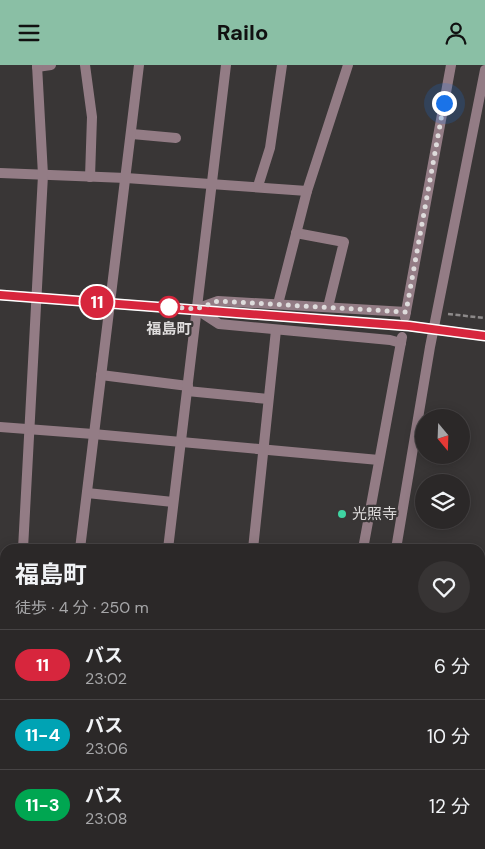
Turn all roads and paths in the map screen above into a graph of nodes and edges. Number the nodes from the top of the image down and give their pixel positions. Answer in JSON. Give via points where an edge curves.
{"nodes":[{"id":1,"x":51,"y":65,"type":"edge"},
{"id":2,"x":85,"y":65,"type":"edge"},
{"id":3,"x":139,"y":65,"type":"edge"},
{"id":4,"x":226,"y":65,"type":"edge"},
{"id":5,"x":282,"y":65,"type":"edge"},
{"id":6,"x":348,"y":65,"type":"edge"},
{"id":7,"x":451,"y":65,"type":"edge"},
{"id":8,"x":37,"y":66,"type":"edge"},
{"id":9,"x":485,"y":70,"type":"edge"},
{"id":10,"x":132,"y":134,"type":"junction"},
{"id":11,"x":176,"y":138,"type":"dead end"},
{"id":12,"x":0,"y":173,"type":"edge"},
{"id":13,"x":43,"y":175,"type":"junction"},
{"id":14,"x":90,"y":177,"type":"junction"},
{"id":15,"x":126,"y":178,"type":"junction"},
{"id":16,"x":212,"y":183,"type":"junction"},
{"id":17,"x":258,"y":186,"type":"junction"},
{"id":18,"x":307,"y":191,"type":"junction"},
{"id":19,"x":296,"y":233,"type":"junction"},
{"id":20,"x":0,"y":295,"type":"edge"},
{"id":21,"x":36,"y":297,"type":"junction"},
{"id":22,"x":111,"y":303,"type":"junction"},
{"id":23,"x":278,"y":304,"type":"junction"},
{"id":24,"x":328,"y":307,"type":"junction"},
{"id":25,"x":196,"y":309,"type":"junction"},
{"id":26,"x":446,"y":314,"type":"dead end"},
{"id":27,"x":485,"y":318,"type":"edge"},
{"id":28,"x":276,"y":330,"type":"junction"},
{"id":29,"x":434,"y":330,"type":"junction"},
{"id":30,"x":485,"y":336,"type":"edge"},
{"id":31,"x":101,"y":375,"type":"junction"},
{"id":32,"x":187,"y":389,"type":"junction"},
{"id":33,"x":268,"y":399,"type":"junction"},
{"id":34,"x":0,"y":427,"type":"edge"},
{"id":35,"x":28,"y":430,"type":"junction"},
{"id":36,"x":94,"y":434,"type":"junction"},
{"id":37,"x":181,"y":442,"type":"junction"},
{"id":38,"x":263,"y":450,"type":"junction"},
{"id":39,"x":379,"y":460,"type":"junction"},
{"id":40,"x":87,"y":493,"type":"junction"},
{"id":41,"x":174,"y":503,"type":"junction"},
{"id":42,"x":23,"y":544,"type":"edge"},
{"id":43,"x":81,"y":544,"type":"edge"},
{"id":44,"x":169,"y":544,"type":"edge"},
{"id":45,"x":254,"y":544,"type":"edge"},
{"id":46,"x":364,"y":544,"type":"edge"},
{"id":47,"x":397,"y":544,"type":"edge"}],
"edges":[{"from":1,"to":8,"type":"street"},
{"from":2,"to":14,"type":"street","via":[[92,117]]},
{"from":3,"to":10,"type":"street"},
{"from":4,"to":16,"type":"street"},
{"from":5,"to":17,"type":"street","via":[[270,148]]},
{"from":6,"to":18,"type":"street"},
{"from":7,"to":24,"type":"street","via":[[406,314]]},
{"from":8,"to":13,"type":"street"},
{"from":9,"to":29,"type":"street"},
{"from":10,"to":11,"type":"street"},
{"from":10,"to":15,"type":"street"},
{"from":12,"to":13,"type":"street"},
{"from":13,"to":14,"type":"street"},
{"from":13,"to":21,"type":"street"},
{"from":14,"to":15,"type":"street"},
{"from":15,"to":16,"type":"street"},
{"from":15,"to":22,"type":"street"},
{"from":16,"to":17,"type":"street"},
{"from":16,"to":25,"type":"street"},
{"from":17,"to":18,"type":"street"},
{"from":18,"to":19,"type":"street"},
{"from":19,"to":23,"type":"street"},
{"from":19,"to":24,"type":"street","via":[[344,242]]},
{"from":20,"to":21,"type":"main road"},
{"from":21,"to":22,"type":"main road"},
{"from":21,"to":35,"type":"street"},
{"from":22,"to":25,"type":"main road"},
{"from":22,"to":31,"type":"street"},
{"from":23,"to":24,"type":"street"},
{"from":23,"to":25,"type":"street","via":[[218,301]]},
{"from":25,"to":28,"type":"street","via":[[218,324]]},
{"from":25,"to":29,"type":"main road"},
{"from":25,"to":32,"type":"street"},
{"from":26,"to":27,"type":"path"},
{"from":28,"to":33,"type":"street"},
{"from":28,"to":39,"type":"street","via":[[401,340]]},
{"from":29,"to":30,"type":"main road"},
{"from":29,"to":47,"type":"street"},
{"from":31,"to":32,"type":"street"},
{"from":31,"to":36,"type":"street"},
{"from":32,"to":33,"type":"street"},
{"from":32,"to":37,"type":"street"},
{"from":33,"to":38,"type":"street"},
{"from":34,"to":35,"type":"street"},
{"from":35,"to":36,"type":"street"},
{"from":35,"to":42,"type":"street"},
{"from":36,"to":37,"type":"street"},
{"from":36,"to":40,"type":"street"},
{"from":37,"to":38,"type":"street"},
{"from":37,"to":41,"type":"street"},
{"from":38,"to":39,"type":"street"},
{"from":38,"to":45,"type":"street"},
{"from":39,"to":46,"type":"street"},
{"from":40,"to":41,"type":"street"},
{"from":40,"to":43,"type":"street"},
{"from":41,"to":44,"type":"street"}]}
